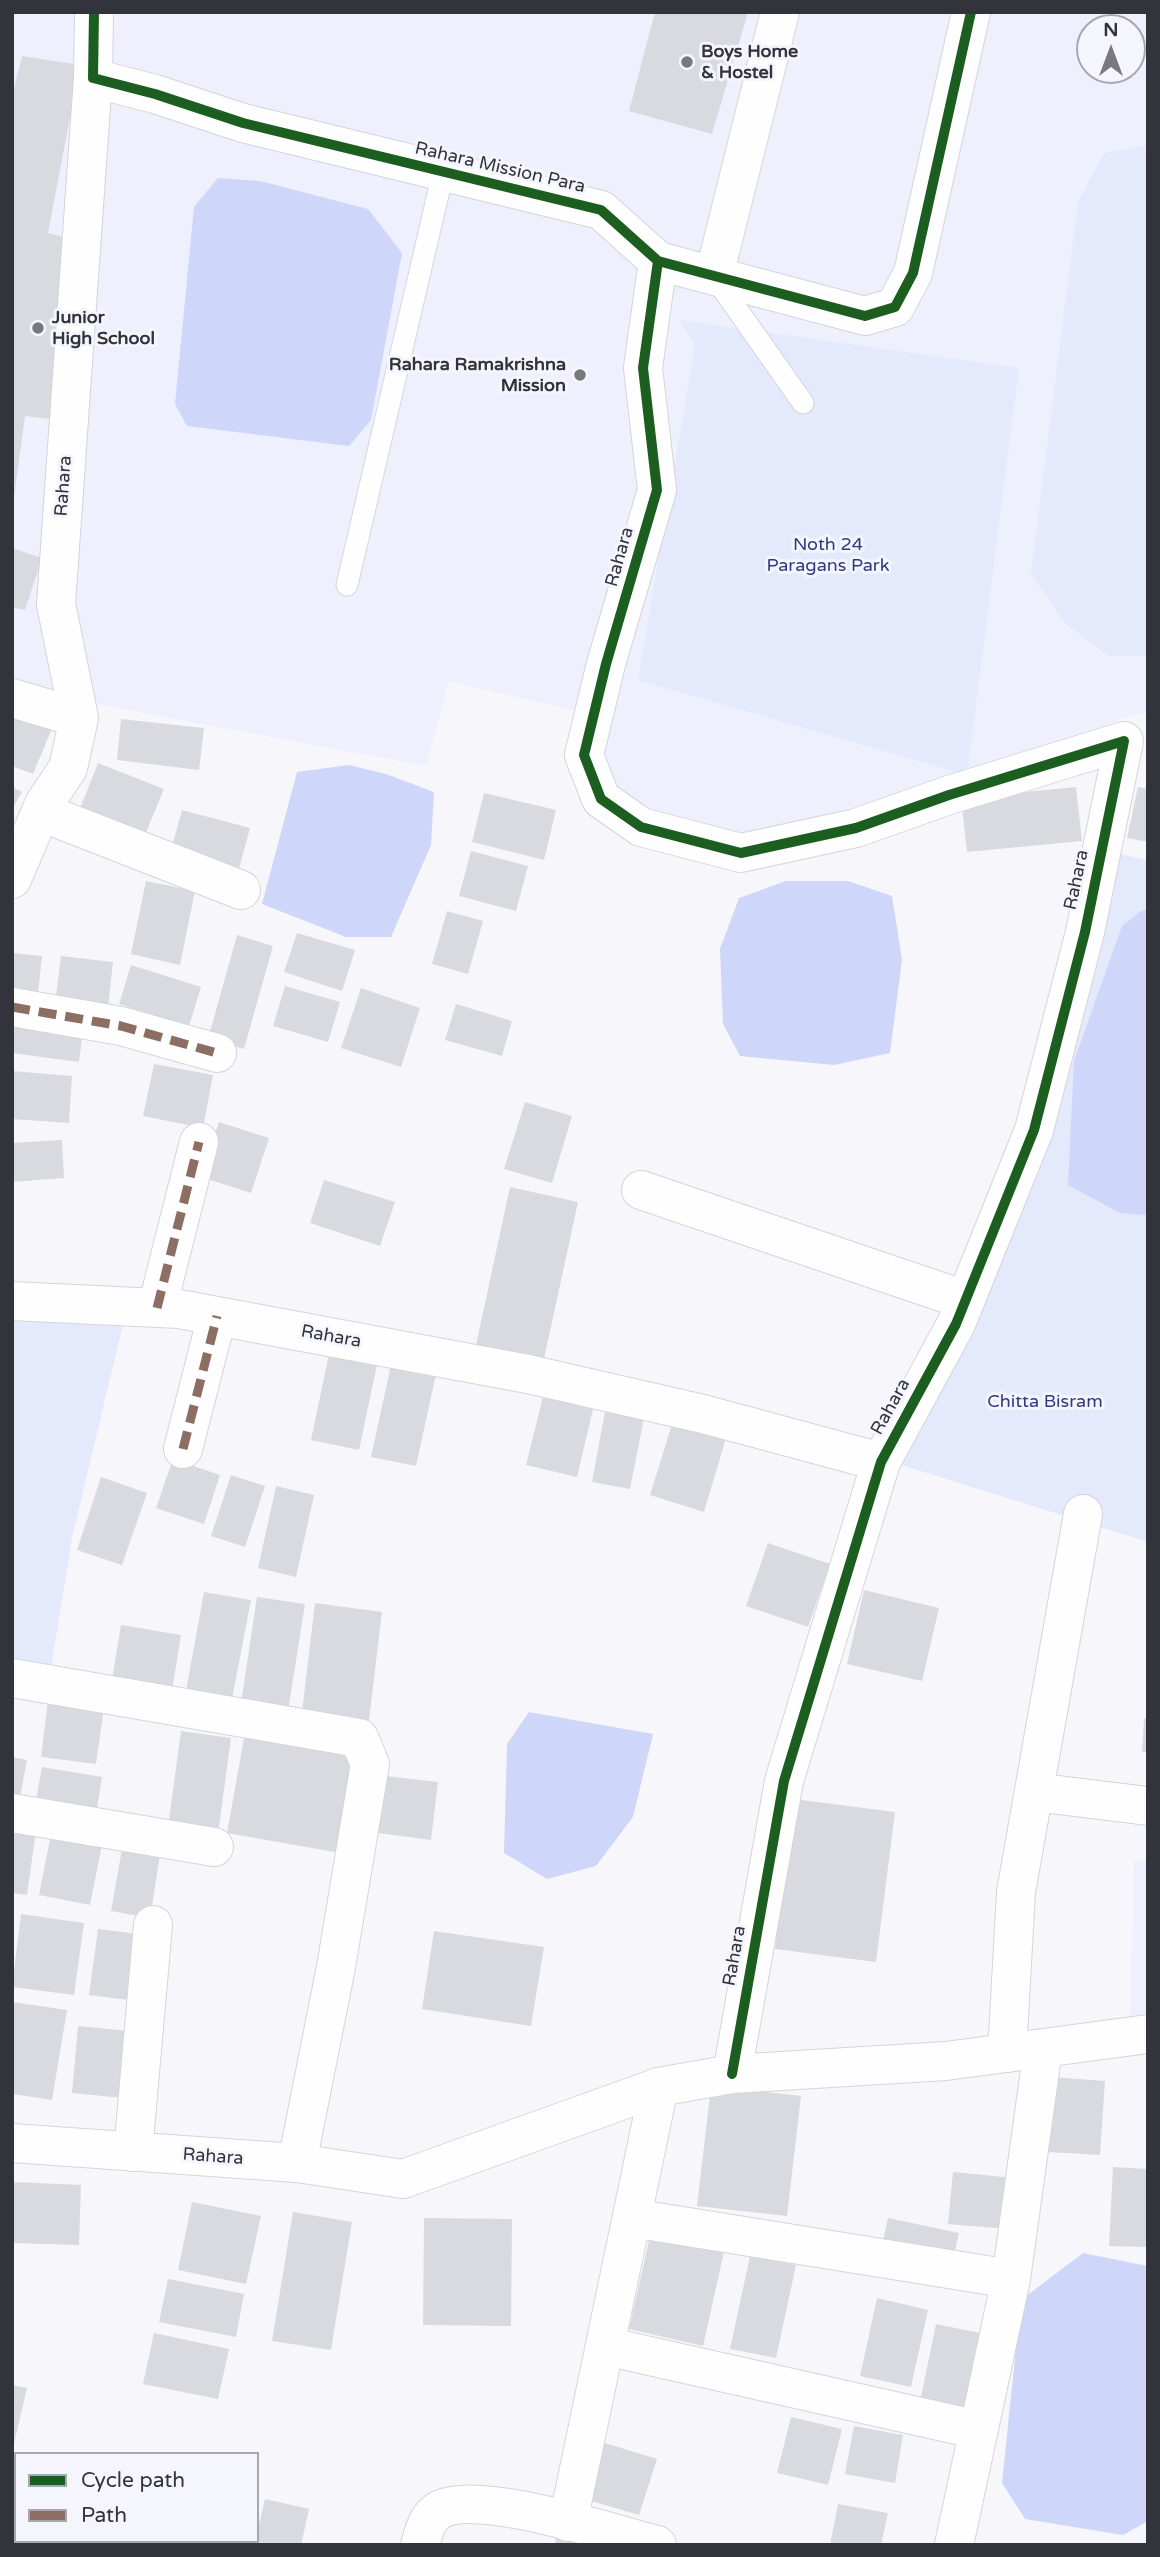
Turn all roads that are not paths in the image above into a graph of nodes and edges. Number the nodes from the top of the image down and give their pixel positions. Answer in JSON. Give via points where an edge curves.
{"nodes":[{"id":1,"x":94,"y":12,"type":"edge"},
{"id":2,"x":780,"y":12,"type":"edge"},
{"id":3,"x":971,"y":12,"type":"edge"},
{"id":4,"x":93,"y":78,"type":"junction"},
{"id":5,"x":443,"y":173,"type":"junction"},
{"id":6,"x":658,"y":261,"type":"junction"},
{"id":7,"x":714,"y":276,"type":"junction"},
{"id":8,"x":803,"y":403,"type":"dead end"},
{"id":9,"x":347,"y":585,"type":"dead end"},
{"id":10,"x":12,"y":698,"type":"edge"},
{"id":11,"x":79,"y":718,"type":"junction"},
{"id":12,"x":1136,"y":739,"type":"edge"},
{"id":13,"x":41,"y":812,"type":"junction"},
{"id":14,"x":12,"y":879,"type":"edge"},
{"id":15,"x":241,"y":890,"type":"dead end"},
{"id":16,"x":12,"y":1007,"type":"edge"},
{"id":17,"x":217,"y":1053,"type":"dead end"},
{"id":18,"x":199,"y":1142,"type":"dead end"},
{"id":19,"x":641,"y":1190,"type":"dead end"},
{"id":20,"x":16,"y":1293,"type":"edge"},
{"id":21,"x":965,"y":1300,"type":"junction"},
{"id":22,"x":157,"y":1308,"type":"junction"},
{"id":23,"x":217,"y":1316,"type":"junction"},
{"id":24,"x":183,"y":1449,"type":"dead end"},
{"id":25,"x":881,"y":1462,"type":"junction"},
{"id":26,"x":1083,"y":1514,"type":"dead end"},
{"id":27,"x":12,"y":1678,"type":"edge"},
{"id":28,"x":1034,"y":1792,"type":"junction"},
{"id":29,"x":1148,"y":1806,"type":"edge"},
{"id":30,"x":12,"y":1813,"type":"edge"},
{"id":31,"x":214,"y":1847,"type":"dead end"},
{"id":32,"x":153,"y":1925,"type":"dead end"},
{"id":33,"x":1148,"y":2035,"type":"edge"},
{"id":34,"x":1025,"y":2051,"type":"junction"},
{"id":35,"x":732,"y":2074,"type":"junction"},
{"id":36,"x":659,"y":2087,"type":"junction"},
{"id":37,"x":12,"y":2143,"type":"edge"},
{"id":38,"x":133,"y":2152,"type":"junction"},
{"id":39,"x":297,"y":2163,"type":"junction"},
{"id":40,"x":632,"y":2218,"type":"junction"},
{"id":41,"x":1011,"y":2279,"type":"junction"},
{"id":42,"x":605,"y":2346,"type":"junction"},
{"id":43,"x":979,"y":2430,"type":"junction"},
{"id":44,"x":568,"y":2522,"type":"junction"},
{"id":45,"x":963,"y":2542,"type":"edge"},
{"id":46,"x":420,"y":2545,"type":"edge"},
{"id":47,"x":657,"y":2545,"type":"edge"}],
"edges":[{"from":1,"to":4,"type":"street"},
{"from":2,"to":7,"type":"street"},
{"from":3,"to":7,"type":"street","name":"Rahara Mission Para","via":[[913,273],[895,307],[865,316]]},
{"from":4,"to":5,"type":"street","name":"Rahara Mission Para","via":[[243,123]]},
{"from":4,"to":11,"type":"street","name":"Rahara","via":[[56,604]]},
{"from":5,"to":6,"type":"street","name":"Rahara Mission Para","via":[[601,209]]},
{"from":5,"to":9,"type":"lane"},
{"from":6,"to":7,"type":"street","name":"Rahara Mission Para"},
{"from":6,"to":12,"type":"street","name":"Rahara","via":[[643,368],[657,490],[584,755],[601,799],[641,827],[741,853],[856,828]]},
{"from":7,"to":8,"type":"lane"},
{"from":10,"to":11,"type":"street"},
{"from":11,"to":13,"type":"street","name":"Rahara","via":[[68,768]]},
{"from":12,"to":21,"type":"street","name":"Rahara","via":[[1034,1130]]},
{"from":13,"to":14,"type":"street","name":"Rahara"},
{"from":13,"to":15,"type":"street"},
{"from":16,"to":17,"type":"street","via":[[121,1026]]},
{"from":18,"to":22,"type":"street"},
{"from":19,"to":21,"type":"street"},
{"from":20,"to":22,"type":"street","name":"Rahara"},
{"from":21,"to":25,"type":"street","name":"Rahara"},
{"from":22,"to":23,"type":"street","name":"Rahara"},
{"from":23,"to":24,"type":"street"},
{"from":23,"to":25,"type":"street","name":"Rahara","via":[[528,1374],[703,1414]]},
{"from":25,"to":35,"type":"street","name":"Rahara","via":[[784,1782]]},
{"from":26,"to":28,"type":"street"},
{"from":27,"to":39,"type":"street","via":[[359,1738],[370,1764]]},
{"from":28,"to":29,"type":"street"},
{"from":28,"to":34,"type":"street","via":[[1016,1892]]},
{"from":30,"to":31,"type":"street"},
{"from":32,"to":38,"type":"street"},
{"from":33,"to":34,"type":"street","name":"Rahara"},
{"from":34,"to":35,"type":"street","name":"Rahara","via":[[946,2061]]},
{"from":34,"to":41,"type":"street"},
{"from":35,"to":36,"type":"street","name":"Rahara"},
{"from":36,"to":39,"type":"street","name":"Rahara","via":[[403,2179]]},
{"from":36,"to":40,"type":"street"},
{"from":37,"to":38,"type":"street","name":"Rahara"},
{"from":38,"to":39,"type":"street","name":"Rahara"},
{"from":40,"to":41,"type":"street"},
{"from":40,"to":42,"type":"street"},
{"from":41,"to":43,"type":"street"},
{"from":42,"to":43,"type":"street"},
{"from":42,"to":44,"type":"street"},
{"from":43,"to":45,"type":"street"},
{"from":44,"to":46,"type":"street","via":[[498,2506],[458,2504],[439,2510],[427,2522]]},
{"from":44,"to":47,"type":"street"}]}
